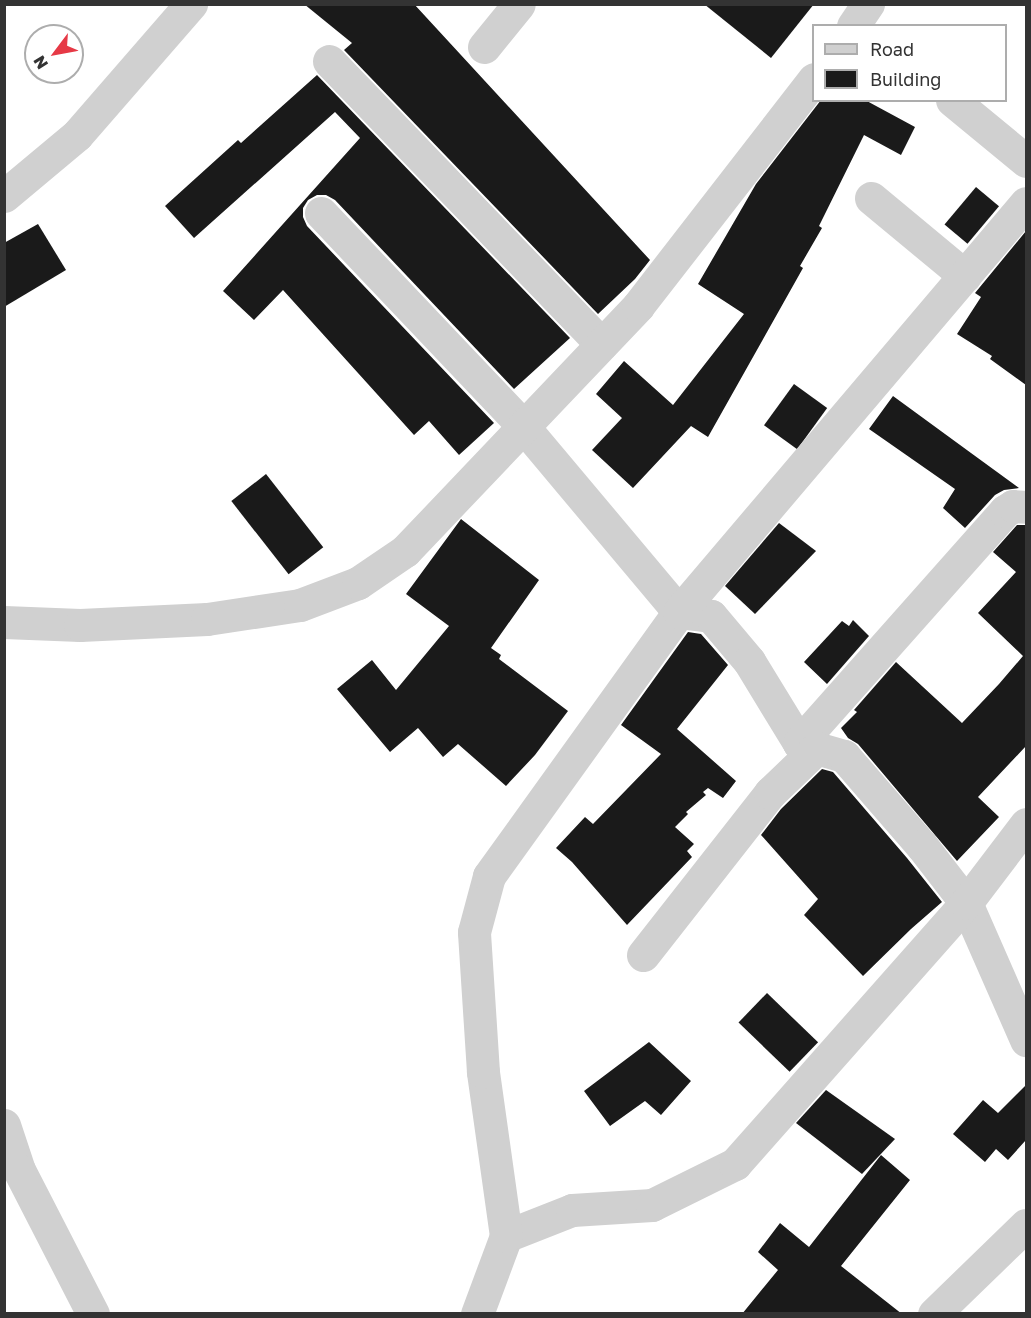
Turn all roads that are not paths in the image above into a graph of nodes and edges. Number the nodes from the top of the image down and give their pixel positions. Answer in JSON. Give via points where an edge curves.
{"nodes":[{"id":1,"x":191,"y":4,"type":"edge"},
{"id":2,"x":519,"y":4,"type":"edge"},
{"id":3,"x":868,"y":4,"type":"edge"},
{"id":4,"x":854,"y":24,"type":"edge"},
{"id":5,"x":484,"y":47,"type":"dead end"},
{"id":6,"x":329,"y":61,"type":"dead end"},
{"id":7,"x":812,"y":80,"type":"edge"},
{"id":8,"x":954,"y":102,"type":"edge"},
{"id":9,"x":1026,"y":161,"type":"edge"},
{"id":10,"x":4,"y":196,"type":"edge"},
{"id":11,"x":871,"y":198,"type":"dead end"},
{"id":12,"x":1026,"y":203,"type":"edge"},
{"id":13,"x":321,"y":213,"type":"dead end"},
{"id":14,"x":965,"y":276,"type":"junction"},
{"id":15,"x":601,"y":344,"type":"junction"},
{"id":16,"x":522,"y":425,"type":"junction"},
{"id":17,"x":1026,"y":507,"type":"edge"},
{"id":18,"x":679,"y":612,"type":"junction"},
{"id":19,"x":4,"y":622,"type":"edge"},
{"id":20,"x":808,"y":746,"type":"junction"},
{"id":21,"x":1026,"y":824,"type":"edge"},
{"id":22,"x":966,"y":903,"type":"junction"},
{"id":23,"x":643,"y":955,"type":"dead end"},
{"id":24,"x":1026,"y":1040,"type":"edge"},
{"id":25,"x":4,"y":1125,"type":"edge"},
{"id":26,"x":12,"y":1173,"type":"edge"},
{"id":27,"x":1026,"y":1225,"type":"edge"},
{"id":28,"x":506,"y":1236,"type":"junction"},
{"id":29,"x":93,"y":1314,"type":"edge"},
{"id":30,"x":477,"y":1314,"type":"edge"},
{"id":31,"x":934,"y":1314,"type":"edge"}],
"edges":[{"from":1,"to":10,"type":"street","via":[[77,135]]},
{"from":2,"to":5,"type":"street"},
{"from":3,"to":4,"type":"street"},
{"from":6,"to":15,"type":"street"},
{"from":7,"to":15,"type":"street","via":[[638,306]]},
{"from":8,"to":9,"type":"street"},
{"from":11,"to":14,"type":"street"},
{"from":12,"to":14,"type":"street"},
{"from":13,"to":16,"type":"street"},
{"from":14,"to":18,"type":"street"},
{"from":15,"to":16,"type":"street"},
{"from":16,"to":18,"type":"street"},
{"from":16,"to":19,"type":"street","via":[[405,550],[358,582],[300,605],[207,619],[80,626]]},
{"from":17,"to":20,"type":"street","via":[[1013,506],[1005,511]]},
{"from":18,"to":20,"type":"street","via":[[711,616],[749,661]]},
{"from":18,"to":28,"type":"street","via":[[489,876],[474,932],[483,1072]]},
{"from":20,"to":22,"type":"street","via":[[844,756]]},
{"from":20,"to":23,"type":"street"},
{"from":21,"to":22,"type":"street"},
{"from":22,"to":24,"type":"street"},
{"from":22,"to":28,"type":"street","via":[[735,1164],[652,1205],[572,1210]]},
{"from":25,"to":26,"type":"street"},
{"from":26,"to":29,"type":"street"},
{"from":27,"to":31,"type":"street"},
{"from":28,"to":30,"type":"street"}]}
